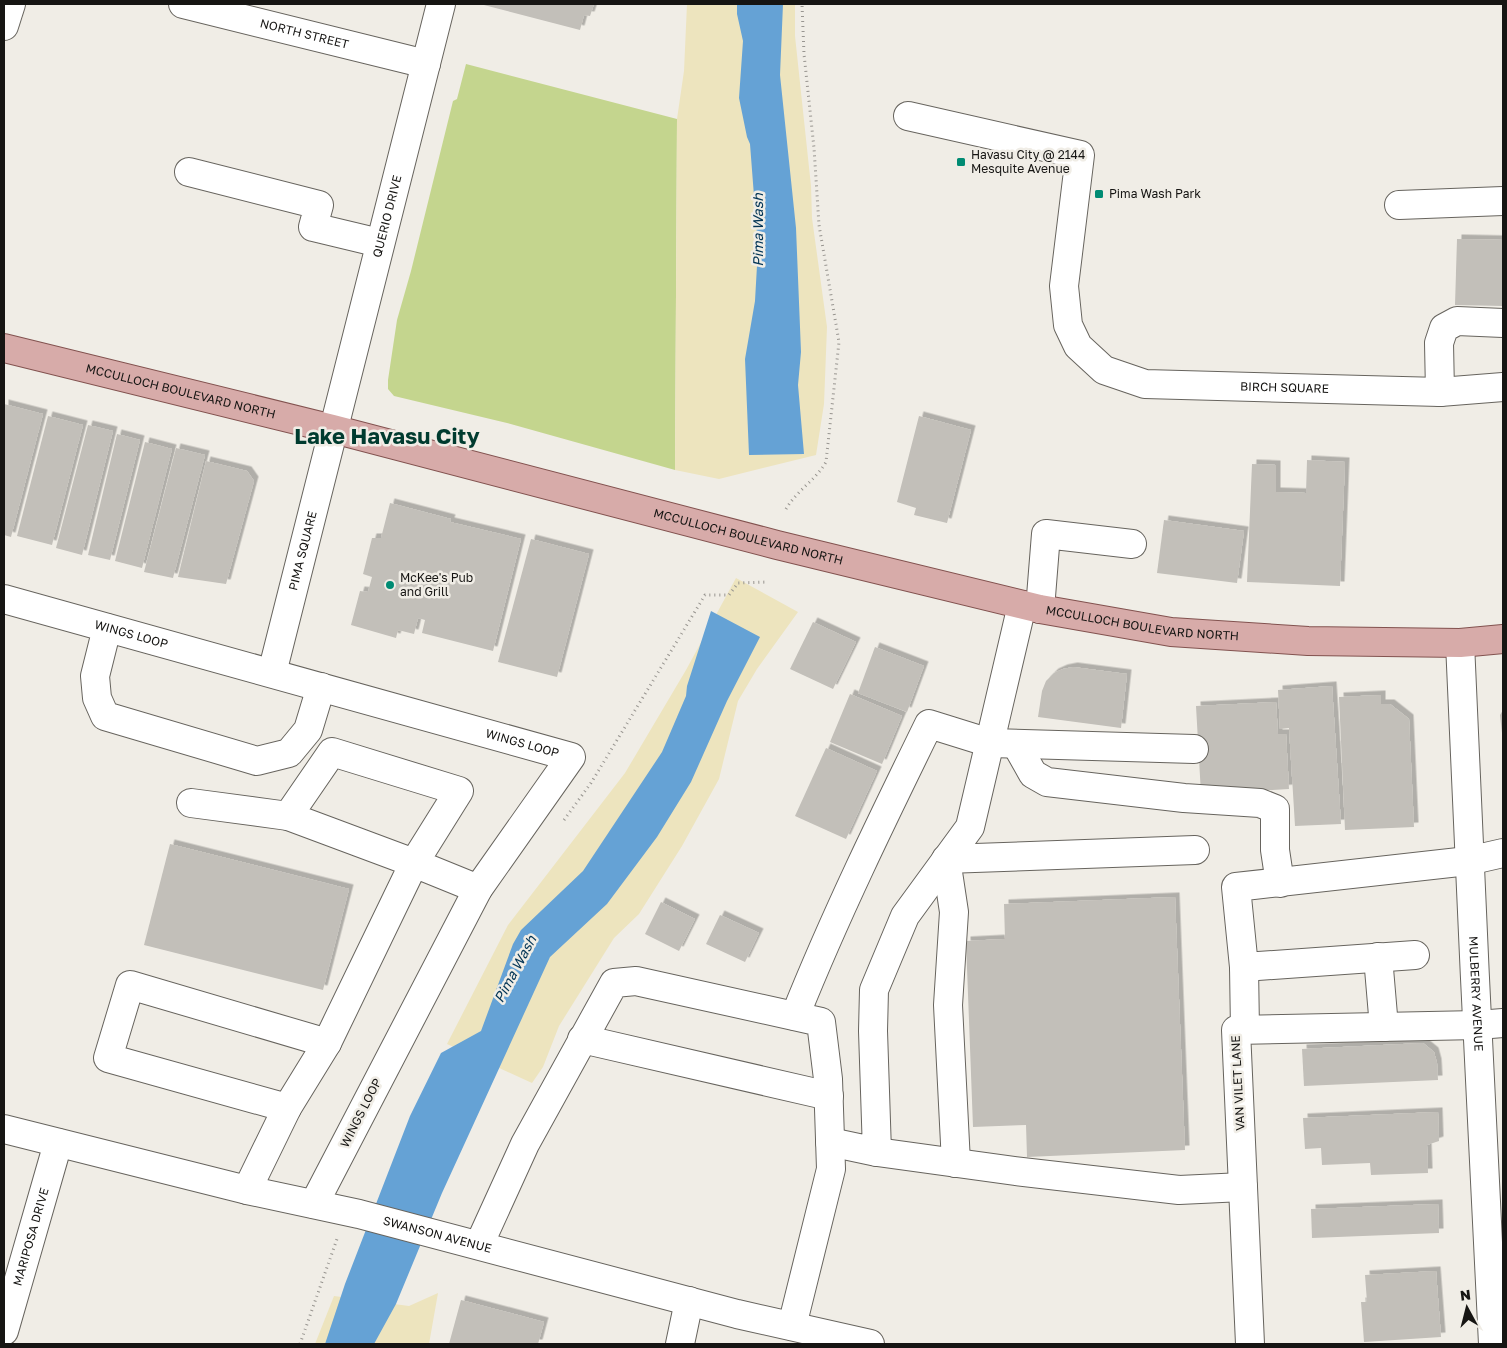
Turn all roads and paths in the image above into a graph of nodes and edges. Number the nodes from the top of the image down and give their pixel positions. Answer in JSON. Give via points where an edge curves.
{"nodes":[{"id":1,"x":11,"y":4,"type":"edge"},
{"id":2,"x":183,"y":4,"type":"edge"},
{"id":3,"x":441,"y":4,"type":"edge"},
{"id":4,"x":802,"y":4,"type":"edge"},
{"id":5,"x":4,"y":26,"type":"edge"},
{"id":6,"x":426,"y":64,"type":"junction"},
{"id":7,"x":908,"y":116,"type":"dead end"},
{"id":8,"x":189,"y":172,"type":"dead end"},
{"id":9,"x":1503,"y":201,"type":"edge"},
{"id":10,"x":1399,"y":205,"type":"dead end"},
{"id":11,"x":380,"y":243,"type":"junction"},
{"id":12,"x":1503,"y":323,"type":"edge"},
{"id":13,"x":4,"y":348,"type":"edge"},
{"id":14,"x":1503,"y":387,"type":"edge"},
{"id":15,"x":1440,"y":392,"type":"junction"},
{"id":16,"x":333,"y":429,"type":"junction"},
{"id":17,"x":786,"y":509,"type":"dead end"},
{"id":18,"x":1132,"y":544,"type":"dead end"},
{"id":19,"x":768,"y":582,"type":"dead end"},
{"id":20,"x":4,"y":599,"type":"edge"},
{"id":21,"x":1031,"y":607,"type":"junction"},
{"id":22,"x":107,"y":628,"type":"junction"},
{"id":23,"x":1503,"y":639,"type":"edge"},
{"id":24,"x":1460,"y":643,"type":"junction"},
{"id":25,"x":272,"y":673,"type":"junction"},
{"id":26,"x":321,"y":687,"type":"junction"},
{"id":27,"x":1003,"y":743,"type":"junction"},
{"id":28,"x":1194,"y":749,"type":"dead end"},
{"id":29,"x":191,"y":803,"type":"dead end"},
{"id":30,"x":288,"y":816,"type":"junction"},
{"id":31,"x":563,"y":821,"type":"dead end"},
{"id":32,"x":1195,"y":850,"type":"dead end"},
{"id":33,"x":1503,"y":853,"type":"edge"},
{"id":34,"x":946,"y":859,"type":"junction"},
{"id":35,"x":1468,"y":861,"type":"junction"},
{"id":36,"x":414,"y":863,"type":"junction"},
{"id":37,"x":1280,"y":883,"type":"junction"},
{"id":38,"x":478,"y":889,"type":"junction"},
{"id":39,"x":1415,"y":955,"type":"dead end"},
{"id":40,"x":1378,"y":957,"type":"junction"},
{"id":41,"x":1244,"y":967,"type":"junction"},
{"id":42,"x":795,"y":1016,"type":"junction"},
{"id":43,"x":1491,"y":1024,"type":"edge"},
{"id":44,"x":1384,"y":1027,"type":"junction"},
{"id":45,"x":1245,"y":1030,"type":"junction"},
{"id":46,"x":582,"y":1039,"type":"junction"},
{"id":47,"x":327,"y":1043,"type":"junction"},
{"id":48,"x":829,"y":1096,"type":"junction"},
{"id":49,"x":287,"y":1108,"type":"junction"},
{"id":50,"x":4,"y":1129,"type":"edge"},
{"id":51,"x":830,"y":1142,"type":"junction"},
{"id":52,"x":58,"y":1143,"type":"junction"},
{"id":53,"x":877,"y":1152,"type":"junction"},
{"id":54,"x":956,"y":1163,"type":"junction"},
{"id":55,"x":1243,"y":1187,"type":"junction"},
{"id":56,"x":247,"y":1190,"type":"junction"},
{"id":57,"x":314,"y":1204,"type":"junction"},
{"id":58,"x":337,"y":1239,"type":"dead end"},
{"id":59,"x":479,"y":1245,"type":"junction"},
{"id":60,"x":689,"y":1301,"type":"junction"},
{"id":61,"x":792,"y":1326,"type":"junction"},
{"id":62,"x":4,"y":1331,"type":"edge"},
{"id":63,"x":300,"y":1344,"type":"edge"},
{"id":64,"x":680,"y":1344,"type":"edge"},
{"id":65,"x":870,"y":1344,"type":"edge"},
{"id":66,"x":1250,"y":1344,"type":"edge"},
{"id":67,"x":1493,"y":1344,"type":"edge"}],
"edges":[{"from":1,"to":5,"type":"street"},
{"from":2,"to":6,"type":"street","name":"NORTH STREET"},
{"from":3,"to":6,"type":"street","name":"QUERIO DRIVE"},
{"from":4,"to":17,"type":"path","via":[[819,225],[839,342],[826,462],[820,473],[794,496]]},
{"from":6,"to":11,"type":"street","name":"QUERIO DRIVE"},
{"from":7,"to":15,"type":"street","name":"BIRCH SQUARE","via":[[1080,155],[1064,286],[1068,325],[1078,346],[1104,370],[1145,384]]},
{"from":8,"to":11,"type":"street","via":[[319,205],[313,227]]},
{"from":9,"to":10,"type":"street"},
{"from":11,"to":16,"type":"street","name":"QUERIO DRIVE"},
{"from":12,"to":15,"type":"street","via":[[1457,321],[1444,328],[1439,343]]},
{"from":13,"to":16,"type":"main road","name":"MCCULLOCH BOULEVARD NORTH"},
{"from":14,"to":15,"type":"street","name":"BIRCH SQUARE"},
{"from":16,"to":21,"type":"main road","name":"MCCULLOCH BOULEVARD NORTH","via":[[758,540]]},
{"from":16,"to":25,"type":"street","name":"PIMA SQUARE"},
{"from":18,"to":21,"type":"street","via":[[1046,534]]},
{"from":19,"to":31,"type":"path","via":[[738,583],[728,595],[705,596],[591,783]]},
{"from":20,"to":22,"type":"street","name":"WINGS LOOP"},
{"from":21,"to":24,"type":"main road","name":"MCCULLOCH BOULEVARD NORTH","via":[[1171,632],[1308,641]]},
{"from":21,"to":27,"type":"street"},
{"from":22,"to":25,"type":"street","name":"WINGS LOOP"},
{"from":22,"to":26,"type":"street","via":[[95,676],[97,698],[106,716],[257,761],[289,753],[308,730]]},
{"from":23,"to":24,"type":"main road","name":"MCCULLOCH BOULEVARD NORTH"},
{"from":24,"to":35,"type":"street","name":"MULBERRY AVENUE"},
{"from":25,"to":26,"type":"street","name":"WINGS LOOP"},
{"from":26,"to":38,"type":"street","name":"WINGS LOOP","via":[[571,757]]},
{"from":27,"to":28,"type":"street"},
{"from":27,"to":34,"type":"street","via":[[970,826]]},
{"from":27,"to":37,"type":"street","via":[[1033,774],[1047,782],[1260,804],[1275,809],[1275,850]]},
{"from":27,"to":42,"type":"street","via":[[929,724],[850,886]]},
{"from":29,"to":30,"type":"street"},
{"from":30,"to":36,"type":"street"},
{"from":30,"to":36,"type":"street","via":[[332,752],[459,791]]},
{"from":32,"to":34,"type":"street"},
{"from":33,"to":35,"type":"street"},
{"from":34,"to":53,"type":"street","via":[[905,916],[874,990]]},
{"from":34,"to":54,"type":"street","via":[[954,912],[948,1004]]},
{"from":35,"to":37,"type":"street"},
{"from":35,"to":43,"type":"street","name":"MULBERRY AVENUE"},
{"from":36,"to":38,"type":"street"},
{"from":36,"to":47,"type":"street"},
{"from":37,"to":41,"type":"street","via":[[1236,887]]},
{"from":38,"to":57,"type":"street","name":"WINGS LOOP"},
{"from":39,"to":40,"type":"street"},
{"from":40,"to":41,"type":"street"},
{"from":40,"to":44,"type":"street"},
{"from":41,"to":45,"type":"street"},
{"from":42,"to":46,"type":"street","via":[[636,981],[614,983]]},
{"from":42,"to":48,"type":"street","via":[[821,1022]]},
{"from":43,"to":44,"type":"street","name":"VAN VILET LANE"},
{"from":43,"to":67,"type":"street","name":"MULBERRY AVENUE"},
{"from":44,"to":45,"type":"street","name":"VAN VILET LANE"},
{"from":45,"to":55,"type":"street","name":"VAN VILET LANE","via":[[1236,1030]]},
{"from":46,"to":48,"type":"street"},
{"from":46,"to":59,"type":"street","via":[[525,1144]]},
{"from":47,"to":49,"type":"street"},
{"from":47,"to":49,"type":"street","via":[[130,985],[108,1058]]},
{"from":48,"to":51,"type":"street"},
{"from":49,"to":56,"type":"street"},
{"from":50,"to":52,"type":"street","name":"SWANSON AVENUE"},
{"from":51,"to":53,"type":"street"},
{"from":51,"to":61,"type":"street","via":[[831,1169]]},
{"from":52,"to":56,"type":"street","name":"SWANSON AVENUE"},
{"from":52,"to":62,"type":"street","name":"MARIPOSA DRIVE"},
{"from":53,"to":54,"type":"street"},
{"from":54,"to":55,"type":"street","via":[[1179,1190]]},
{"from":55,"to":66,"type":"street","name":"VAN VILET LANE"},
{"from":56,"to":57,"type":"street","name":"SWANSON AVENUE"},
{"from":57,"to":59,"type":"street","name":"SWANSON AVENUE"},
{"from":58,"to":63,"type":"path"},
{"from":59,"to":60,"type":"street","name":"SWANSON AVENUE"},
{"from":60,"to":61,"type":"street","name":"SWANSON AVENUE"},
{"from":60,"to":64,"type":"street"},
{"from":61,"to":65,"type":"street","name":"SWANSON AVENUE"}]}
